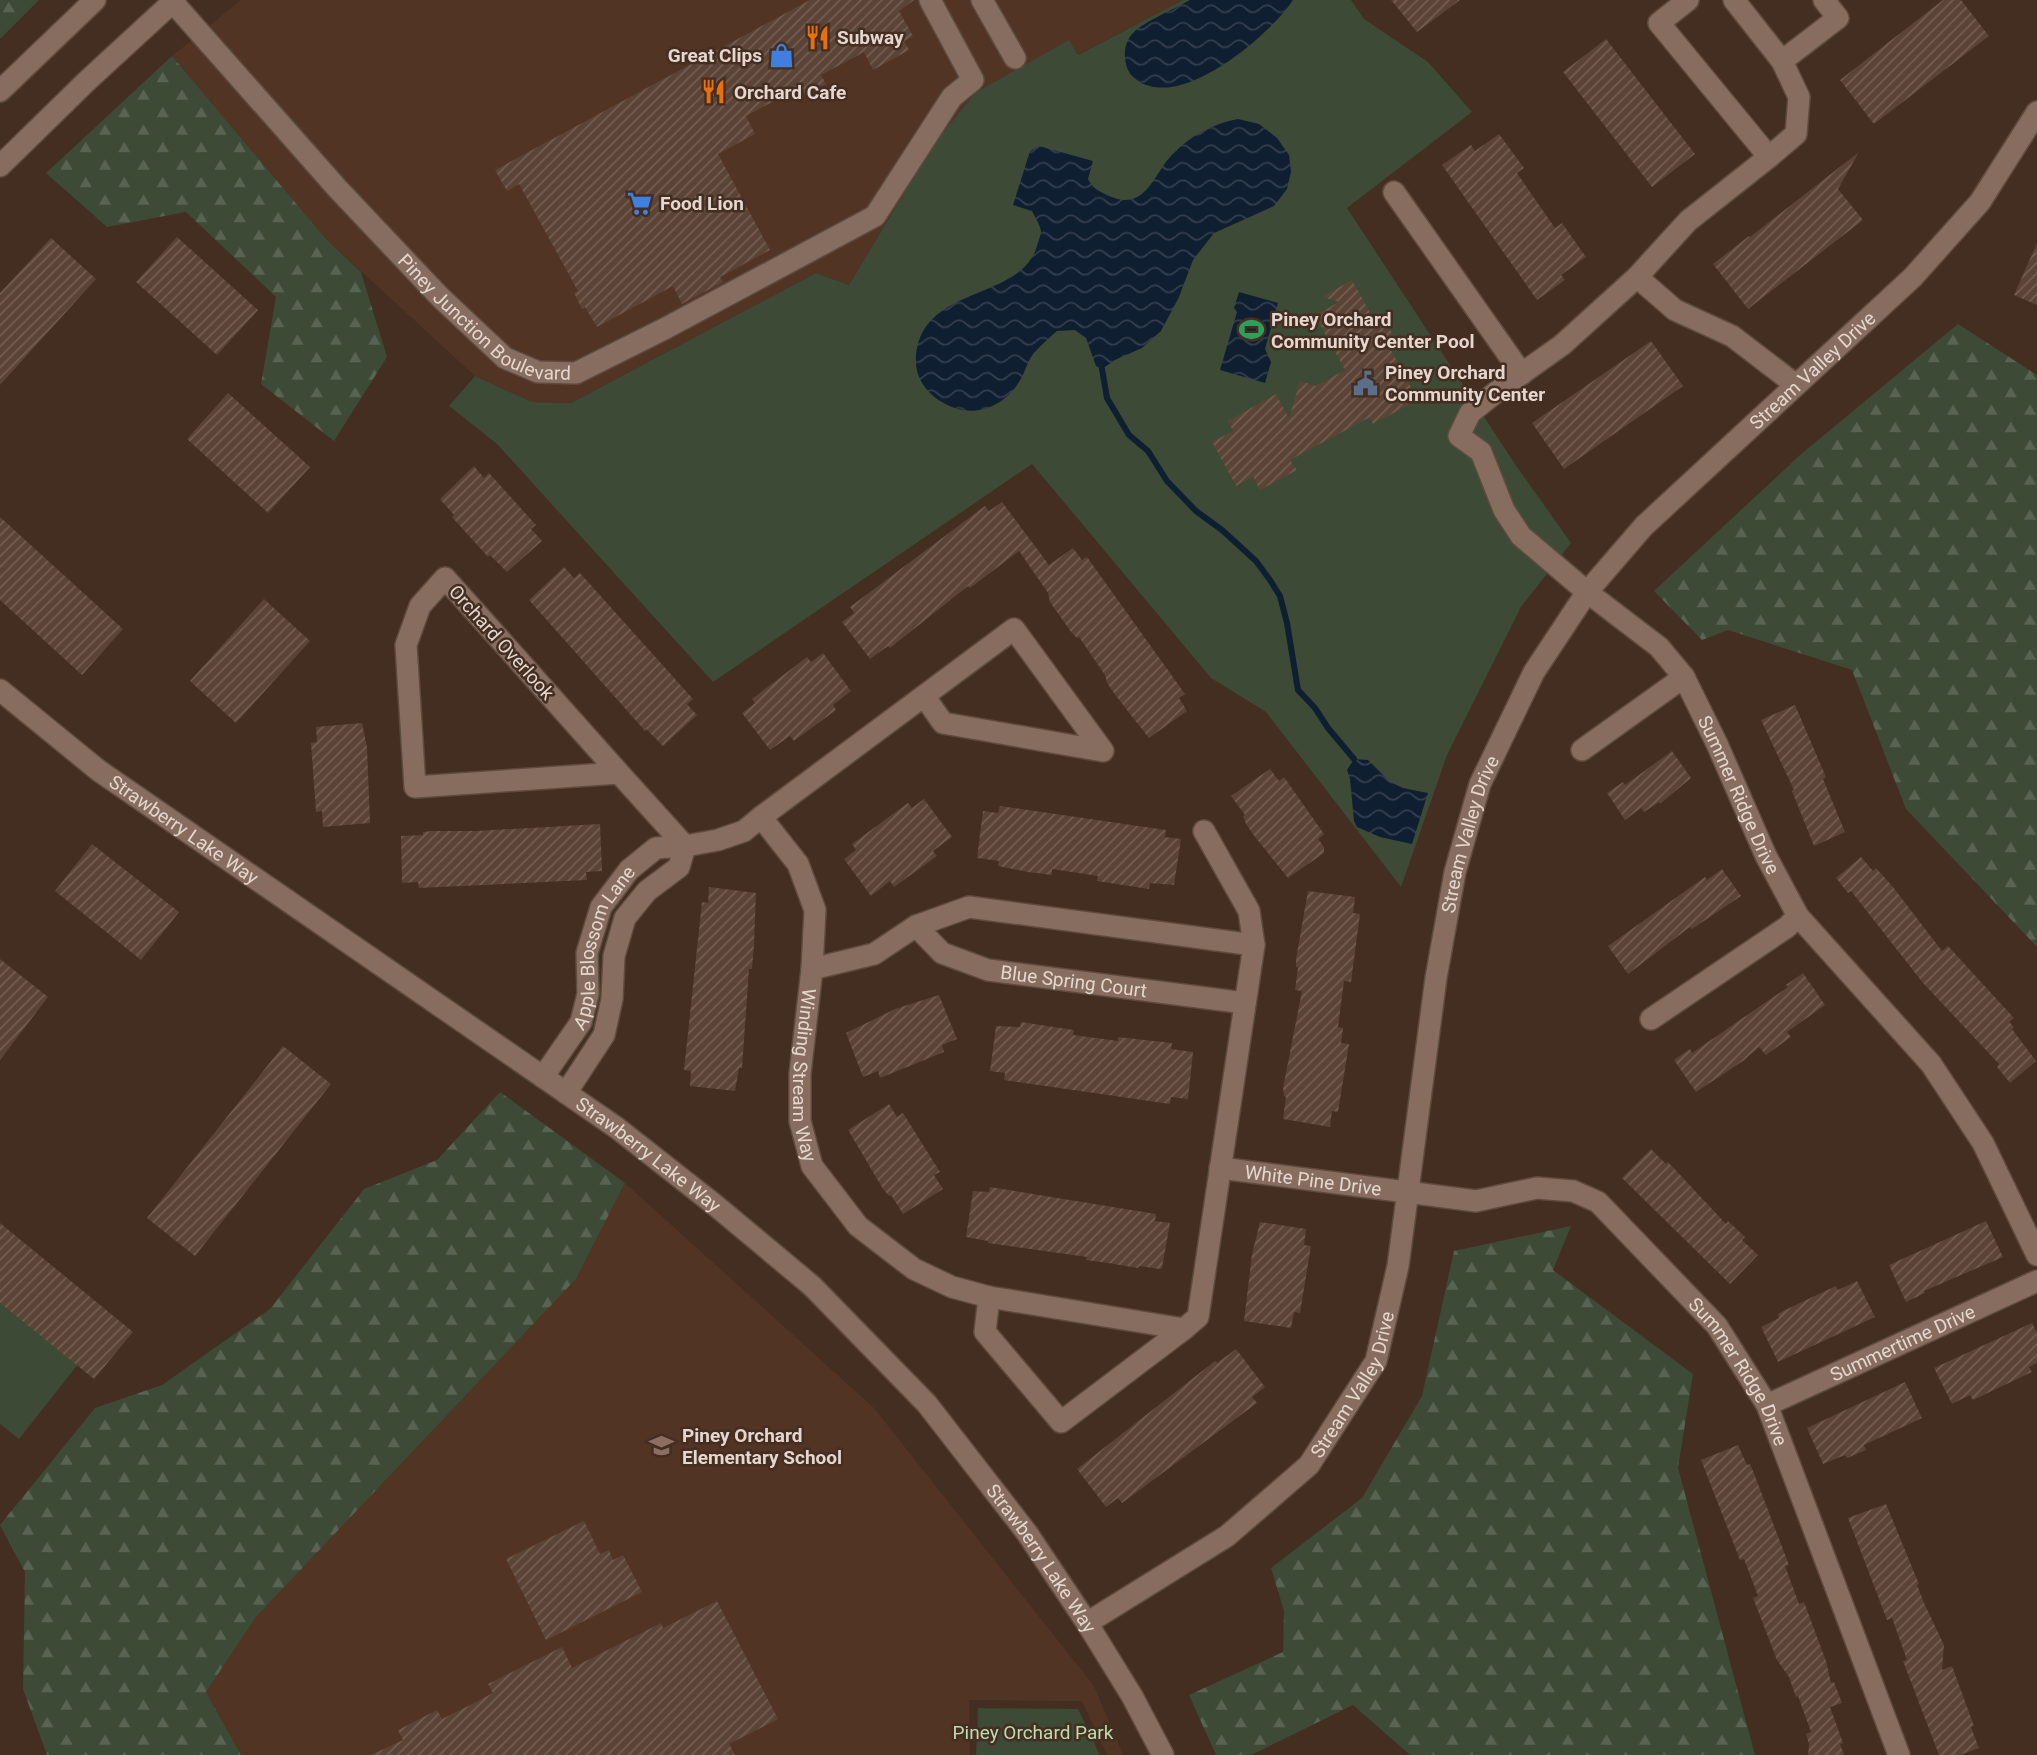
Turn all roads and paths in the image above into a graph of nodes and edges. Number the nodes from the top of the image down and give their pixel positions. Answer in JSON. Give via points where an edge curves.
{"nodes":[{"id":1,"x":95,"y":0,"type":"edge"},
{"id":2,"x":930,"y":0,"type":"edge"},
{"id":3,"x":982,"y":0,"type":"edge"},
{"id":4,"x":1688,"y":0,"type":"edge"},
{"id":5,"x":1734,"y":0,"type":"edge"},
{"id":6,"x":1824,"y":0,"type":"edge"},
{"id":7,"x":173,"y":1,"type":"edge"},
{"id":8,"x":1015,"y":58,"type":"dead end"},
{"id":9,"x":1782,"y":61,"type":"junction"},
{"id":10,"x":0,"y":91,"type":"edge"},
{"id":11,"x":2037,"y":112,"type":"edge"},
{"id":12,"x":1769,"y":157,"type":"junction"},
{"id":13,"x":0,"y":166,"type":"edge"},
{"id":14,"x":1394,"y":192,"type":"dead end"},
{"id":15,"x":1637,"y":277,"type":"junction"},
{"id":16,"x":1522,"y":374,"type":"junction"},
{"id":17,"x":1796,"y":384,"type":"junction"},
{"id":18,"x":1587,"y":592,"type":"junction"},
{"id":19,"x":1684,"y":677,"type":"junction"},
{"id":20,"x":0,"y":690,"type":"edge"},
{"id":21,"x":924,"y":696,"type":"junction"},
{"id":22,"x":1582,"y":750,"type":"dead end"},
{"id":23,"x":619,"y":773,"type":"junction"},
{"id":24,"x":761,"y":817,"type":"junction"},
{"id":25,"x":1204,"y":831,"type":"dead end"},
{"id":26,"x":685,"y":846,"type":"junction"},
{"id":27,"x":1798,"y":916,"type":"junction"},
{"id":28,"x":916,"y":926,"type":"junction"},
{"id":29,"x":1254,"y":945,"type":"junction"},
{"id":30,"x":812,"y":970,"type":"junction"},
{"id":31,"x":1245,"y":1003,"type":"junction"},
{"id":32,"x":1651,"y":1019,"type":"dead end"},
{"id":33,"x":544,"y":1077,"type":"junction"},
{"id":34,"x":566,"y":1093,"type":"junction"},
{"id":35,"x":1220,"y":1168,"type":"junction"},
{"id":36,"x":1407,"y":1192,"type":"junction"},
{"id":37,"x":2037,"y":1255,"type":"edge"},
{"id":38,"x":2037,"y":1281,"type":"edge"},
{"id":39,"x":989,"y":1297,"type":"junction"},
{"id":40,"x":1184,"y":1329,"type":"junction"},
{"id":41,"x":1767,"y":1405,"type":"junction"},
{"id":42,"x":1087,"y":1623,"type":"junction"},
{"id":43,"x":1163,"y":1755,"type":"edge"},
{"id":44,"x":1899,"y":1755,"type":"edge"}],
"edges":[{"from":1,"to":10,"type":"street"},
{"from":2,"to":7,"type":"street","name":"Piney Junction Boulevard","via":[[973,80],[952,97],[875,216],[576,373],[538,372],[505,358],[337,188]]},
{"from":3,"to":8,"type":"street"},
{"from":4,"to":12,"type":"street","via":[[1660,23]]},
{"from":5,"to":9,"type":"street"},
{"from":6,"to":9,"type":"street","via":[[1838,18]]},
{"from":7,"to":13,"type":"street"},
{"from":9,"to":12,"type":"street","via":[[1799,97],[1796,134]]},
{"from":11,"to":17,"type":"street","name":"Stream Valley Drive","via":[[1980,202],[1913,277]]},
{"from":12,"to":15,"type":"street","via":[[1688,221]]},
{"from":14,"to":16,"type":"street"},
{"from":15,"to":16,"type":"street","via":[[1562,345]]},
{"from":15,"to":17,"type":"street","via":[[1675,310],[1732,335]]},
{"from":16,"to":18,"type":"street","name":"Summer Ridge Drive","via":[[1470,413],[1459,436],[1481,452],[1504,510],[1521,536]]},
{"from":17,"to":18,"type":"street","name":"Stream Valley Drive","via":[[1644,526]]},
{"from":18,"to":19,"type":"street","name":"Summer Ridge Drive","via":[[1659,647]]},
{"from":18,"to":36,"type":"street","name":"Stream Valley Drive","via":[[1534,672],[1480,784],[1455,872],[1436,978]]},
{"from":19,"to":22,"type":"street"},
{"from":19,"to":27,"type":"street","name":"Summer Ridge Drive"},
{"from":20,"to":33,"type":"street","name":"Strawberry Lake Way","via":[[98,770]]},
{"from":21,"to":21,"type":"street","name":"Apple Blossom Lane","via":[[943,723],[1103,751],[1014,629]]},
{"from":21,"to":24,"type":"street","name":"Apple Blossom Lane"},
{"from":23,"to":23,"type":"street","name":"Orchard Overlook","via":[[461,596],[445,578],[420,606],[406,645],[415,787]]},
{"from":23,"to":26,"type":"street","name":"Orchard Overlook"},
{"from":24,"to":26,"type":"street","name":"Apple Blossom Lane","via":[[744,831]]},
{"from":24,"to":30,"type":"street","name":"Winding Stream Way","via":[[798,864],[815,910]]},
{"from":25,"to":29,"type":"street","via":[[1249,911]]},
{"from":26,"to":33,"type":"street","name":"Apple Blossom Lane","via":[[656,848],[629,870],[601,906],[587,953],[588,994],[581,1022]]},
{"from":26,"to":34,"type":"street","name":"Apple Blossom Lane","via":[[679,867],[647,891],[625,918],[614,956],[604,1035]]},
{"from":27,"to":32,"type":"street"},
{"from":27,"to":37,"type":"street","name":"Summer Ridge Drive","via":[[1931,1064],[1983,1143]]},
{"from":28,"to":29,"type":"street","via":[[969,907]]},
{"from":28,"to":30,"type":"street","via":[[874,954]]},
{"from":28,"to":31,"type":"street","name":"Blue Spring Court","via":[[942,953],[988,970]]},
{"from":29,"to":31,"type":"street"},
{"from":30,"to":39,"type":"street","name":"Winding Stream Way","via":[[800,1121],[813,1166],[858,1226],[914,1269]]},
{"from":31,"to":35,"type":"street"},
{"from":33,"to":34,"type":"street","name":"Strawberry Lake Way"},
{"from":34,"to":42,"type":"street","name":"Strawberry Lake Way","via":[[704,1196],[812,1286],[927,1404],[1027,1533]]},
{"from":35,"to":36,"type":"street","name":"White Pine Drive"},
{"from":35,"to":40,"type":"street","via":[[1198,1317]]},
{"from":36,"to":41,"type":"street","name":"Summer Ridge Drive","via":[[1476,1200],[1537,1188],[1573,1191],[1598,1202],[1717,1326]]},
{"from":36,"to":42,"type":"street","name":"Stream Valley Drive","via":[[1398,1266],[1376,1360],[1309,1465],[1227,1536]]},
{"from":38,"to":41,"type":"street","name":"Summertime Drive"},
{"from":39,"to":40,"type":"street","name":"Winding Stream Way"},
{"from":39,"to":40,"type":"street","via":[[985,1332],[1061,1422]]},
{"from":41,"to":44,"type":"street","name":"Summer Ridge Drive"},
{"from":42,"to":43,"type":"street","name":"Strawberry Lake Way"}]}
